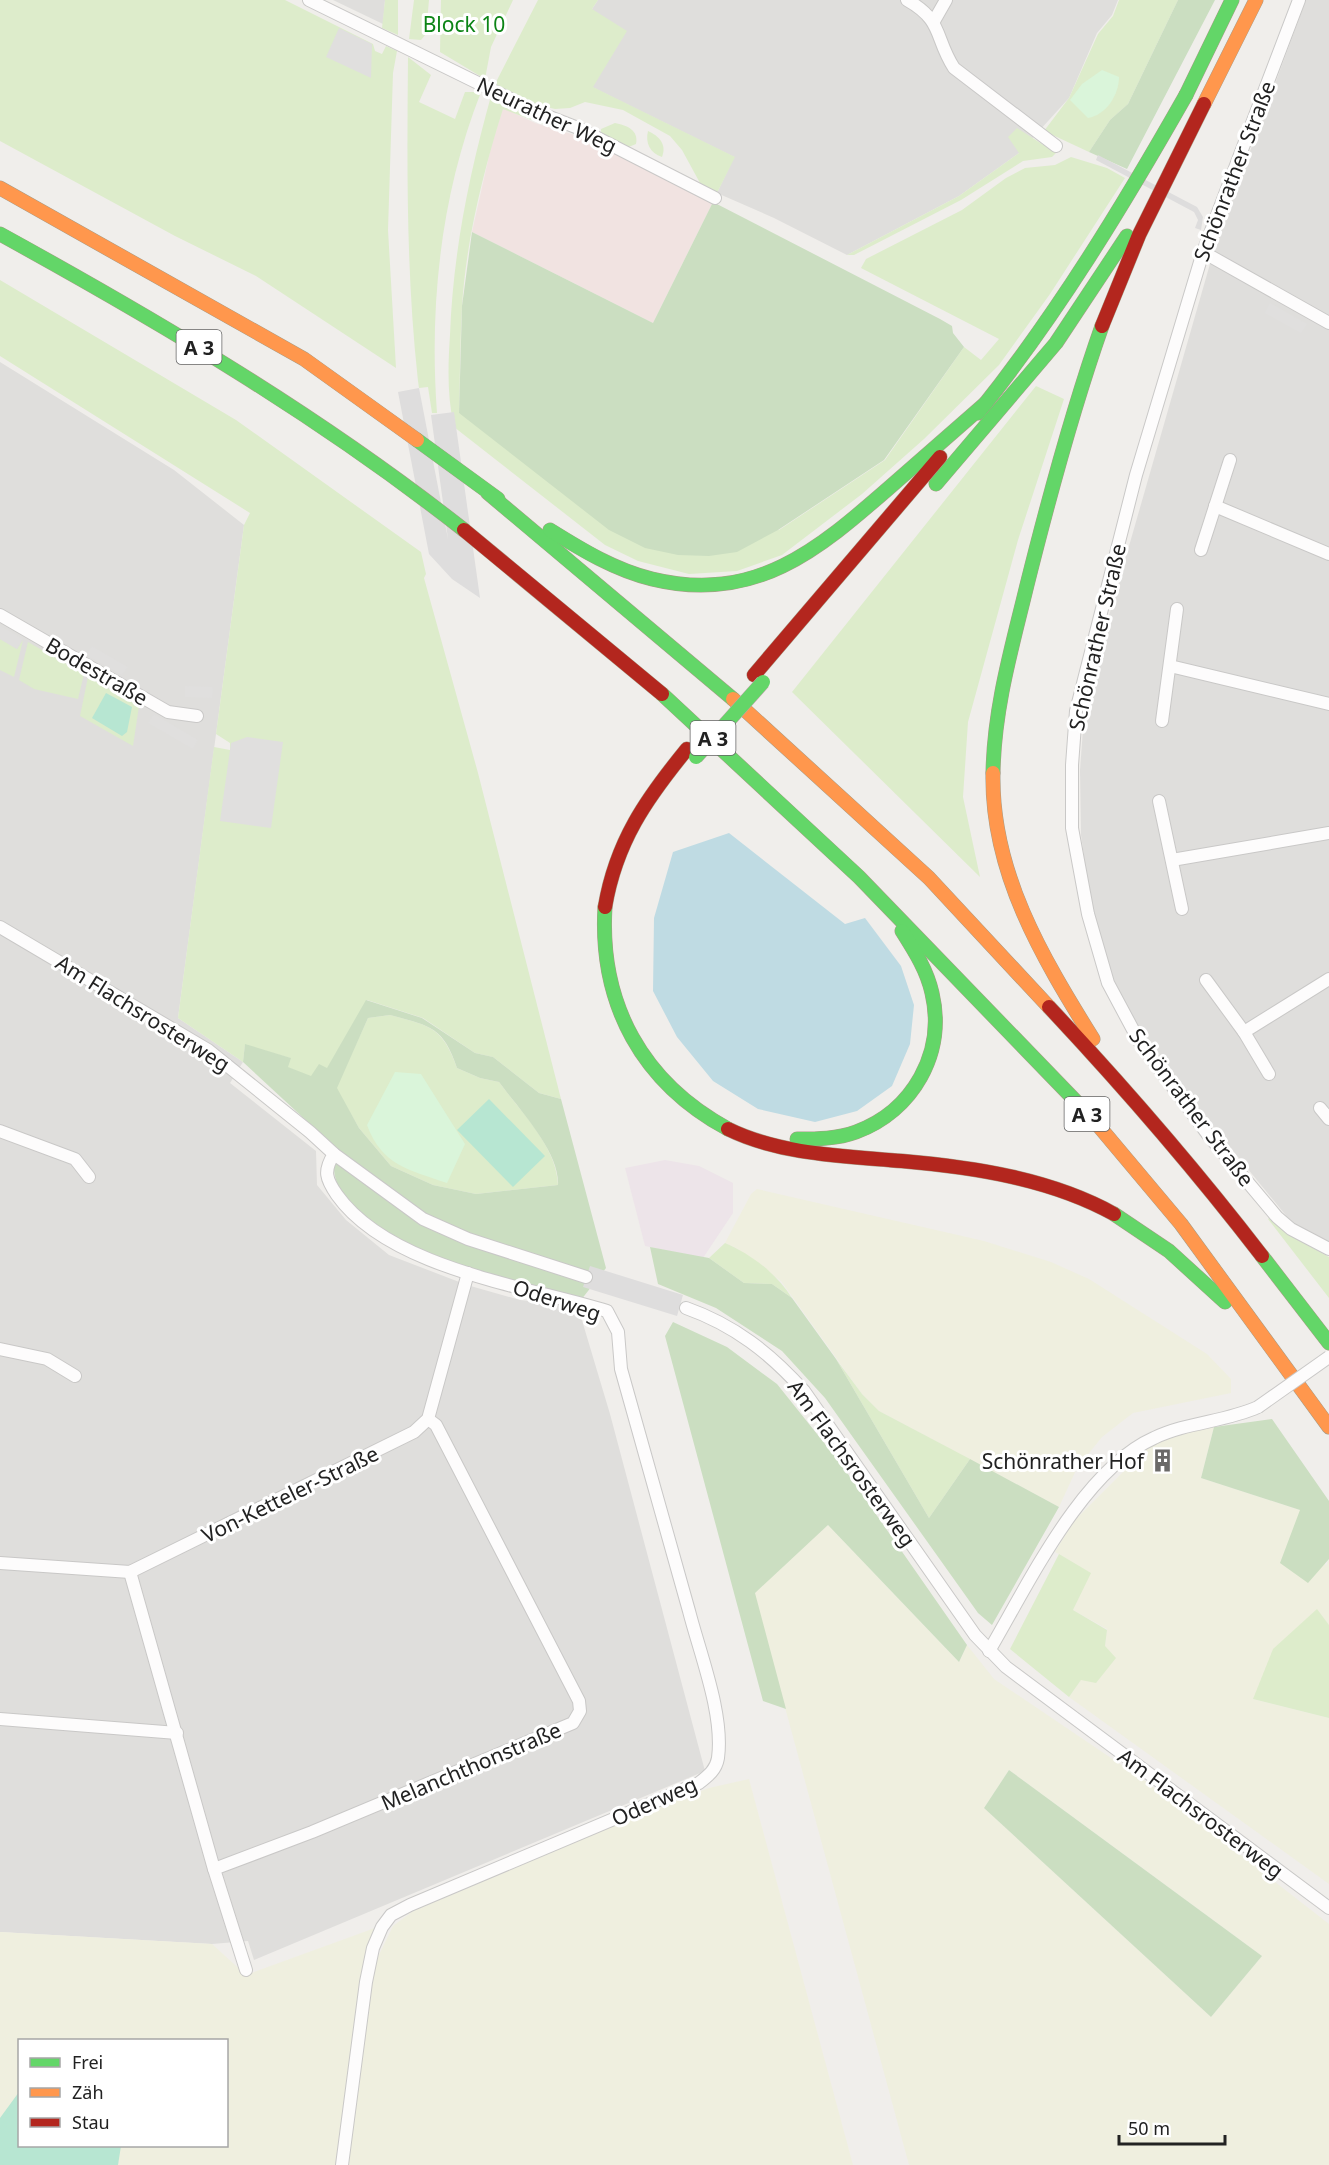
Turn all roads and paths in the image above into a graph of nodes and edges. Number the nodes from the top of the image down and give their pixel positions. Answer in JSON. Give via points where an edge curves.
{"nodes":[{"id":1,"x":309,"y":0,"type":"edge"},
{"id":2,"x":907,"y":0,"type":"edge"},
{"id":3,"x":946,"y":0,"type":"edge"},
{"id":4,"x":1232,"y":0,"type":"edge"},
{"id":5,"x":1256,"y":0,"type":"edge"},
{"id":6,"x":1299,"y":0,"type":"edge"},
{"id":7,"x":934,"y":21,"type":"junction"},
{"id":8,"x":1202,"y":108,"type":"junction"},
{"id":9,"x":1056,"y":146,"type":"dead end"},
{"id":10,"x":0,"y":188,"type":"edge"},
{"id":11,"x":715,"y":198,"type":"dead end"},
{"id":12,"x":0,"y":234,"type":"edge"},
{"id":13,"x":1203,"y":252,"type":"junction"},
{"id":14,"x":1329,"y":323,"type":"edge"},
{"id":15,"x":986,"y":404,"type":"junction"},
{"id":16,"x":1230,"y":460,"type":"dead end"},
{"id":17,"x":488,"y":493,"type":"junction"},
{"id":18,"x":1215,"y":506,"type":"junction"},
{"id":19,"x":1201,"y":550,"type":"dead end"},
{"id":20,"x":1329,"y":554,"type":"edge"},
{"id":21,"x":1177,"y":609,"type":"dead end"},
{"id":22,"x":0,"y":615,"type":"edge"},
{"id":23,"x":1170,"y":666,"type":"junction"},
{"id":24,"x":759,"y":678,"type":"junction"},
{"id":25,"x":1329,"y":704,"type":"edge"},
{"id":26,"x":197,"y":716,"type":"dead end"},
{"id":27,"x":1162,"y":721,"type":"dead end"},
{"id":28,"x":691,"y":753,"type":"junction"},
{"id":29,"x":1159,"y":801,"type":"dead end"},
{"id":30,"x":1329,"y":833,"type":"edge"},
{"id":31,"x":1172,"y":860,"type":"junction"},
{"id":32,"x":881,"y":897,"type":"junction"},
{"id":33,"x":1182,"y":909,"type":"dead end"},
{"id":34,"x":0,"y":927,"type":"edge"},
{"id":35,"x":1329,"y":979,"type":"edge"},
{"id":36,"x":1206,"y":980,"type":"dead end"},
{"id":37,"x":1244,"y":1032,"type":"junction"},
{"id":38,"x":1269,"y":1074,"type":"dead end"},
{"id":39,"x":1116,"y":1078,"type":"junction"},
{"id":40,"x":1320,"y":1108,"type":"dead end"},
{"id":41,"x":1329,"y":1119,"type":"edge"},
{"id":42,"x":0,"y":1131,"type":"edge"},
{"id":43,"x":334,"y":1154,"type":"junction"},
{"id":44,"x":89,"y":1177,"type":"dead end"},
{"id":45,"x":1329,"y":1249,"type":"edge"},
{"id":46,"x":468,"y":1273,"type":"junction"},
{"id":47,"x":586,"y":1277,"type":"dead end"},
{"id":48,"x":686,"y":1308,"type":"dead end"},
{"id":49,"x":1329,"y":1342,"type":"edge"},
{"id":50,"x":1273,"y":1348,"type":"junction"},
{"id":51,"x":0,"y":1349,"type":"edge"},
{"id":52,"x":1329,"y":1357,"type":"edge"},
{"id":53,"x":75,"y":1376,"type":"dead end"},
{"id":54,"x":428,"y":1419,"type":"junction"},
{"id":55,"x":1329,"y":1427,"type":"edge"},
{"id":56,"x":0,"y":1563,"type":"edge"},
{"id":57,"x":130,"y":1572,"type":"junction"},
{"id":58,"x":989,"y":1651,"type":"junction"},
{"id":59,"x":0,"y":1719,"type":"edge"},
{"id":60,"x":177,"y":1733,"type":"junction"},
{"id":61,"x":214,"y":1869,"type":"junction"},
{"id":62,"x":1329,"y":1908,"type":"edge"},
{"id":63,"x":246,"y":1970,"type":"dead end"},
{"id":64,"x":342,"y":2165,"type":"edge"}],
"edges":[{"from":1,"to":11,"type":"street","name":"Neurather Weg"},
{"from":2,"to":7,"type":"street","via":[[925,10]]},
{"from":3,"to":7,"type":"street"},
{"from":4,"to":15,"type":"main road","via":[[1186,95],[1094,248]]},
{"from":5,"to":8,"type":"main road"},
{"from":6,"to":13,"type":"street","name":"Schönrather Straße"},
{"from":7,"to":9,"type":"street","via":[[954,68]]},
{"from":8,"to":24,"type":"main road","via":[[1099,283],[1056,343]]},
{"from":8,"to":39,"type":"main road","via":[[1120,278],[1079,391],[1009,658],[995,732],[995,813],[1016,901],[1038,950]]},
{"from":10,"to":17,"type":"main road","number":"A 3","via":[[304,359]]},
{"from":12,"to":32,"type":"main road","number":"A 3","via":[[253,379],[436,507],[670,699]]},
{"from":13,"to":14,"type":"street"},
{"from":13,"to":45,"type":"street","name":"Schönrather Straße","via":[[1136,475],[1086,665],[1076,711],[1072,828],[1088,914],[1108,983],[1139,1041],[1209,1136],[1277,1217]]},
{"from":15,"to":17,"type":"main road","via":[[812,553],[790,566],[741,582],[681,584],[618,568]]},
{"from":15,"to":24,"type":"main road"},
{"from":16,"to":18,"type":"street"},
{"from":17,"to":39,"type":"main road","number":"A 3","via":[[653,628],[828,783],[929,878]]},
{"from":18,"to":19,"type":"street"},
{"from":18,"to":20,"type":"street"},
{"from":21,"to":23,"type":"street"},
{"from":22,"to":26,"type":"street","name":"Bodestraße","via":[[168,712]]},
{"from":23,"to":25,"type":"street"},
{"from":23,"to":27,"type":"street"},
{"from":24,"to":28,"type":"main road"},
{"from":28,"to":32,"type":"main road","via":[[634,848],[621,886],[615,926],[617,966],[635,1024],[658,1062],[692,1095],[712,1110],[766,1132],[819,1140],[863,1131],[901,1105],[927,1067],[936,1023],[934,1000],[918,958]]},
{"from":28,"to":50,"type":"main road","via":[[656,787],[630,825],[613,868],[605,913],[606,959],[616,1004],[636,1045],[663,1082],[717,1125],[766,1144],[1020,1179],[1107,1210],[1159,1240]]},
{"from":29,"to":31,"type":"street"},
{"from":30,"to":31,"type":"street"},
{"from":31,"to":33,"type":"street"},
{"from":32,"to":50,"type":"main road","number":"A 3","via":[[1129,1160]]},
{"from":34,"to":43,"type":"street","name":"Am Flachsrosterweg","via":[[208,1050]]},
{"from":35,"to":37,"type":"street"},
{"from":36,"to":37,"type":"street"},
{"from":37,"to":38,"type":"street"},
{"from":39,"to":49,"type":"main road","number":"A 3","via":[[1209,1186]]},
{"from":40,"to":41,"type":"street"},
{"from":42,"to":44,"type":"street","via":[[75,1160]]},
{"from":43,"to":46,"type":"street","via":[[326,1166],[328,1183],[357,1218],[376,1233]]},
{"from":43,"to":47,"type":"street","name":"Am Flachsrosterweg","via":[[380,1190],[446,1231]]},
{"from":46,"to":54,"type":"street"},
{"from":46,"to":64,"type":"street","name":"Oderweg","via":[[607,1311],[618,1332],[621,1369],[716,1715],[717,1761],[712,1773],[699,1783],[391,1915],[372,1948]]},
{"from":48,"to":58,"type":"street","name":"Am Flachsrosterweg","via":[[719,1321],[750,1340],[804,1391]]},
{"from":50,"to":55,"type":"main road","number":"A 3"},
{"from":51,"to":53,"type":"street","via":[[47,1359]]},
{"from":52,"to":58,"type":"street","bridge":true,"via":[[1258,1407],[1175,1429],[1151,1438],[1130,1453],[1074,1509]]},
{"from":54,"to":57,"type":"street","name":"Von-Ketteler-Straße","via":[[414,1432]]},
{"from":54,"to":61,"type":"street","name":"Melanchthonstraße","via":[[436,1425],[467,1483],[579,1701],[580,1711],[573,1723]]},
{"from":56,"to":57,"type":"street"},
{"from":57,"to":60,"type":"street"},
{"from":58,"to":62,"type":"street","name":"Am Flachsrosterweg"},
{"from":59,"to":60,"type":"street"},
{"from":60,"to":61,"type":"street"},
{"from":61,"to":63,"type":"street"}]}
